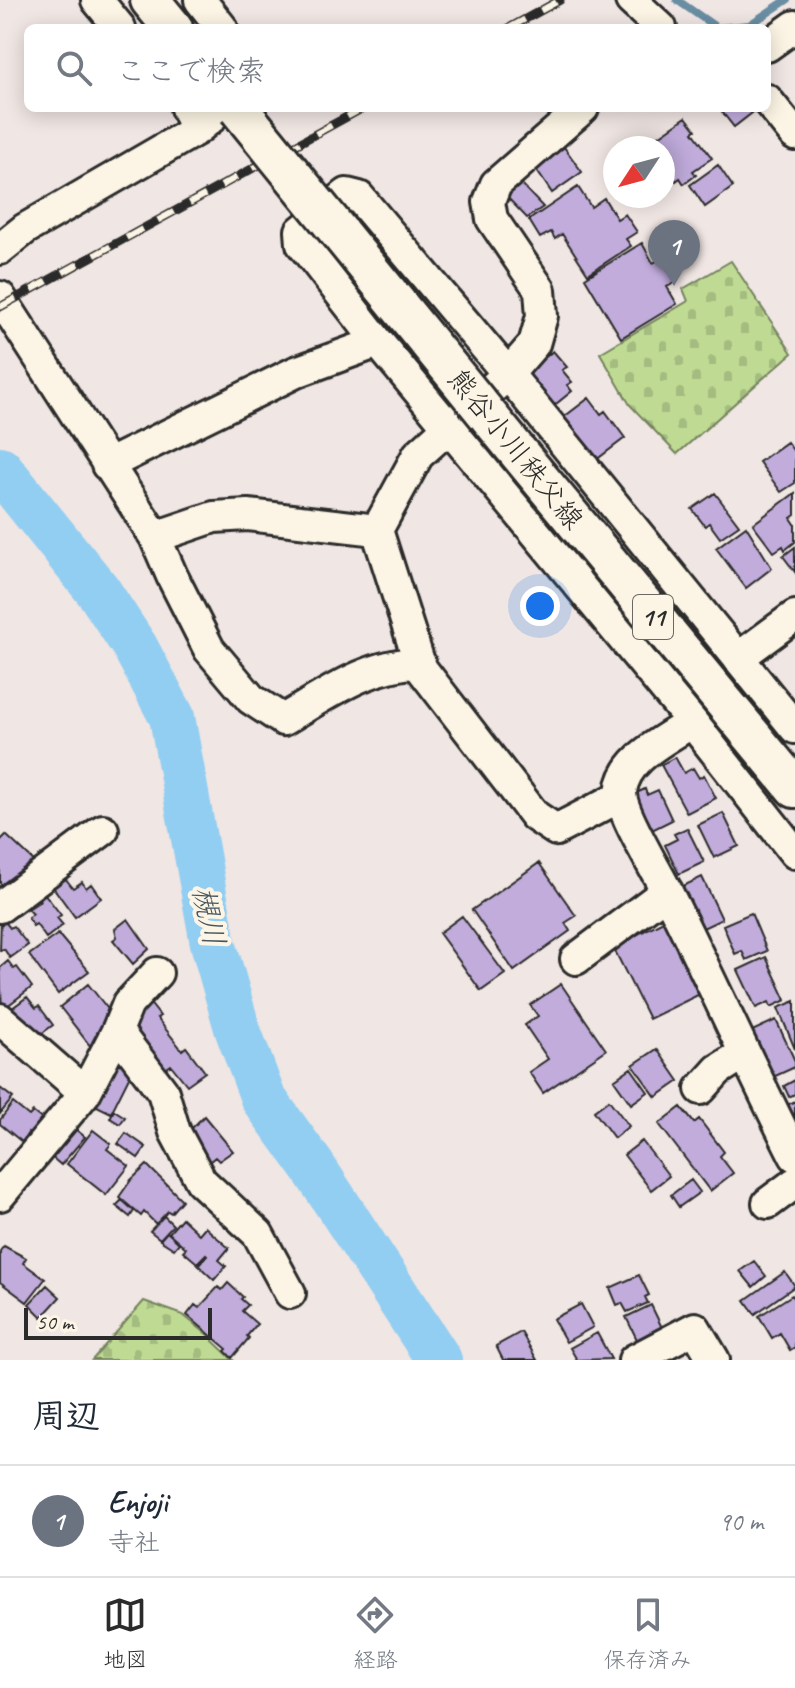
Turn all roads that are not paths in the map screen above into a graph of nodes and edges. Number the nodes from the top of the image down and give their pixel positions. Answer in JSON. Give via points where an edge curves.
{"nodes":[{"id":1,"x":97,"y":0,"type":"edge"},
{"id":2,"x":150,"y":0,"type":"edge"},
{"id":3,"x":200,"y":0,"type":"edge"},
{"id":4,"x":631,"y":0,"type":"edge"},
{"id":5,"x":117,"y":24,"type":"edge"},
{"id":6,"x":170,"y":24,"type":"edge"},
{"id":7,"x":219,"y":24,"type":"edge"},
{"id":8,"x":657,"y":24,"type":"edge"},
{"id":9,"x":795,"y":26,"type":"edge"},
{"id":10,"x":771,"y":43,"type":"edge"},
{"id":11,"x":771,"y":105,"type":"edge"},
{"id":12,"x":211,"y":112,"type":"edge"},
{"id":13,"x":241,"y":112,"type":"edge"},
{"id":14,"x":578,"y":112,"type":"edge"},
{"id":15,"x":191,"y":119,"type":"edge"},
{"id":16,"x":795,"y":135,"type":"edge"},
{"id":17,"x":0,"y":249,"type":"edge"},
{"id":18,"x":0,"y":297,"type":"edge"},
{"id":19,"x":378,"y":342,"type":"junction"},
{"id":20,"x":508,"y":374,"type":"junction"},
{"id":21,"x":450,"y":427,"type":"junction"},
{"id":22,"x":107,"y":465,"type":"junction"},
{"id":23,"x":377,"y":530,"type":"junction"},
{"id":24,"x":155,"y":537,"type":"junction"},
{"id":25,"x":795,"y":616,"type":"edge"},
{"id":26,"x":738,"y":658,"type":"junction"},
{"id":27,"x":420,"y":663,"type":"junction"},
{"id":28,"x":692,"y":722,"type":"junction"},
{"id":29,"x":795,"y":728,"type":"edge"},
{"id":30,"x":795,"y":788,"type":"edge"},
{"id":31,"x":621,"y":796,"type":"junction"},
{"id":32,"x":103,"y":830,"type":"dead end"},
{"id":33,"x":795,"y":853,"type":"edge"},
{"id":34,"x":667,"y":891,"type":"junction"},
{"id":35,"x":0,"y":907,"type":"edge"},
{"id":36,"x":576,"y":959,"type":"dead end"},
{"id":37,"x":157,"y":973,"type":"dead end"},
{"id":38,"x":0,"y":1019,"type":"edge"},
{"id":39,"x":117,"y":1031,"type":"junction"},
{"id":40,"x":743,"y":1054,"type":"junction"},
{"id":41,"x":701,"y":1089,"type":"dead end"},
{"id":42,"x":85,"y":1093,"type":"junction"},
{"id":43,"x":795,"y":1156,"type":"edge"},
{"id":44,"x":795,"y":1183,"type":"edge"},
{"id":45,"x":0,"y":1195,"type":"edge"},
{"id":46,"x":768,"y":1203,"type":"dead end"},
{"id":47,"x":290,"y":1293,"type":"dead end"},
{"id":48,"x":634,"y":1360,"type":"edge"},
{"id":49,"x":714,"y":1360,"type":"edge"}],
"edges":[{"from":1,"to":5,"type":"street"},
{"from":2,"to":6,"type":"main road"},
{"from":3,"to":7,"type":"street"},
{"from":4,"to":8,"type":"street"},
{"from":9,"to":10,"type":"street"},
{"from":11,"to":16,"type":"street"},
{"from":12,"to":15,"type":"street"},
{"from":13,"to":30,"type":"main road","name":"熊谷小川秩父線","number":"11","bridge":true},
{"from":14,"to":20,"type":"street","via":[[496,184],[489,202],[492,219],[540,290],[542,316],[534,344]]},
{"from":15,"to":17,"type":"street"},
{"from":18,"to":22,"type":"street"},
{"from":19,"to":20,"type":"street","via":[[302,244],[301,231],[347,194],[359,197]]},
{"from":19,"to":21,"type":"street"},
{"from":19,"to":22,"type":"street","via":[[296,372]]},
{"from":20,"to":21,"type":"street"},
{"from":20,"to":26,"type":"street"},
{"from":21,"to":23,"type":"street","via":[[418,455]]},
{"from":21,"to":28,"type":"street"},
{"from":22,"to":24,"type":"street"},
{"from":23,"to":24,"type":"street","via":[[248,515],[214,517]]},
{"from":23,"to":27,"type":"street"},
{"from":24,"to":27,"type":"street","via":[[209,649],[251,699],[283,720],[355,678],[398,663]]},
{"from":25,"to":26,"type":"street"},
{"from":26,"to":29,"type":"street"},
{"from":27,"to":31,"type":"street","via":[[535,816],[556,830]]},
{"from":28,"to":31,"type":"street","via":[[626,772]]},
{"from":28,"to":33,"type":"street"},
{"from":31,"to":34,"type":"street"},
{"from":32,"to":35,"type":"street"},
{"from":34,"to":36,"type":"street"},
{"from":34,"to":40,"type":"street"},
{"from":37,"to":39,"type":"street","via":[[128,1004]]},
{"from":38,"to":42,"type":"street"},
{"from":39,"to":42,"type":"street"},
{"from":39,"to":47,"type":"street","via":[[163,1092],[175,1132],[201,1181],[258,1234]]},
{"from":40,"to":41,"type":"street"},
{"from":40,"to":43,"type":"street"},
{"from":42,"to":45,"type":"street"},
{"from":44,"to":46,"type":"street"},
{"from":48,"to":49,"type":"street","via":[[695,1328]]}]}
